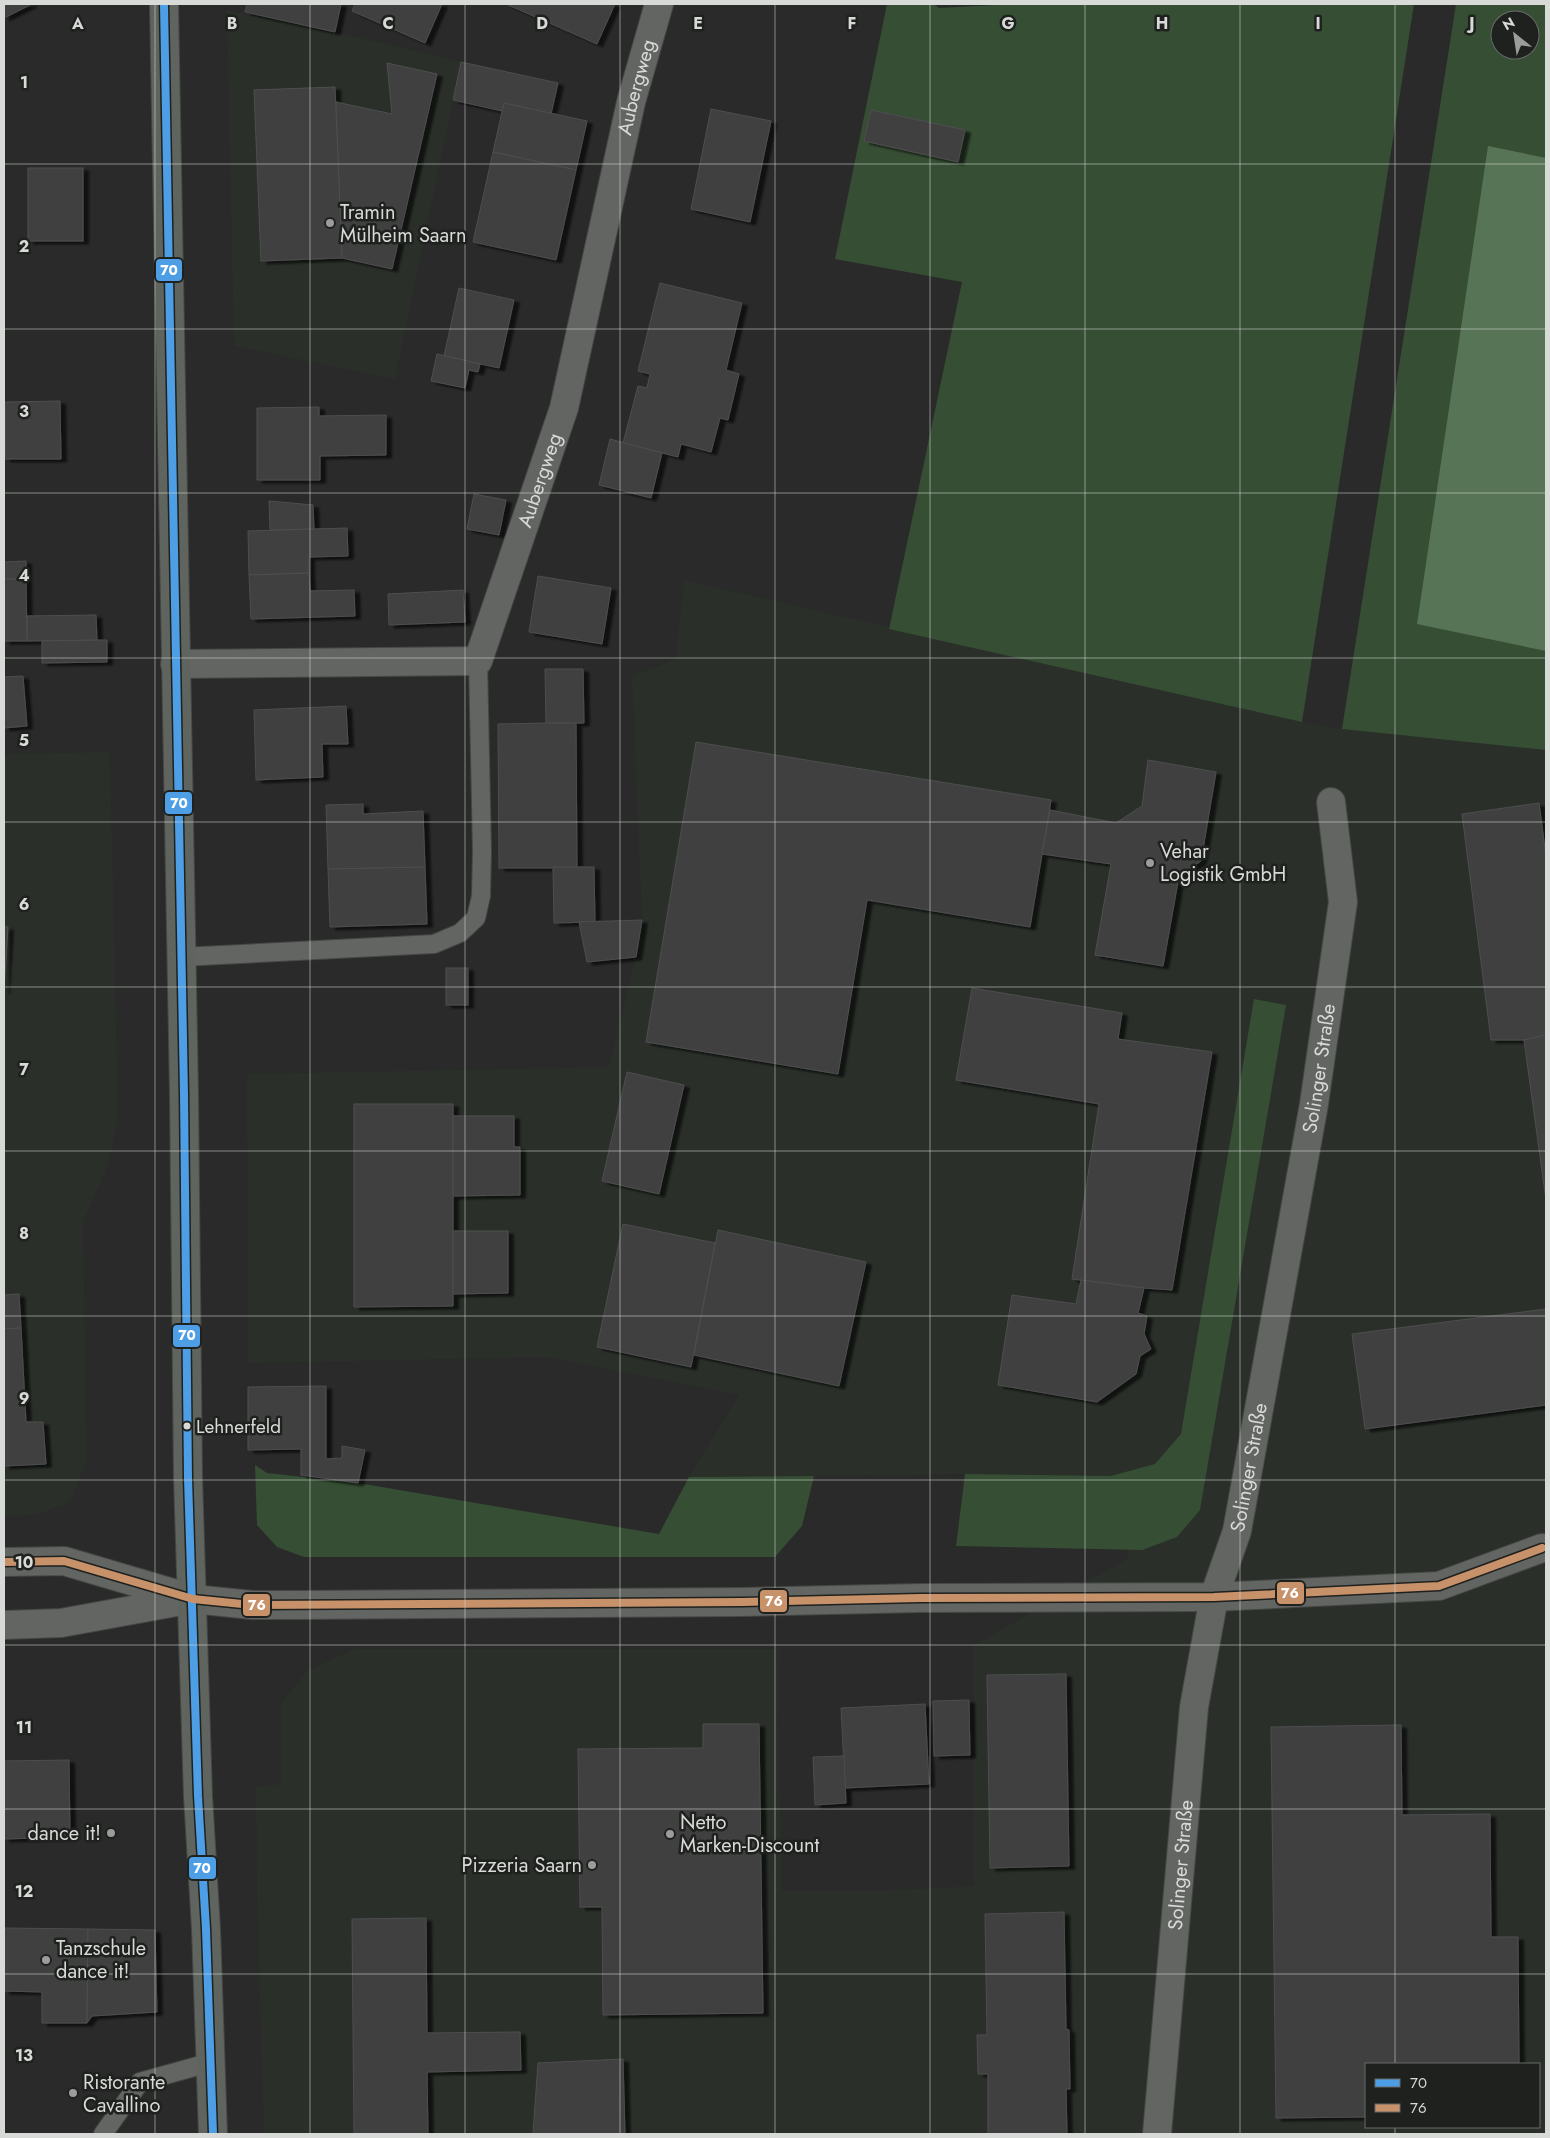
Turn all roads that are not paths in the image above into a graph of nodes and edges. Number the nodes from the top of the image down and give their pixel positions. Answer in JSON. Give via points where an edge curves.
{"nodes":[{"id":1,"x":164,"y":4,"type":"edge"},
{"id":2,"x":659,"y":4,"type":"edge"},
{"id":3,"x":478,"y":661,"type":"junction"},
{"id":4,"x":175,"y":664,"type":"junction"},
{"id":5,"x":1331,"y":802,"type":"dead end"},
{"id":6,"x":181,"y":956,"type":"junction"},
{"id":7,"x":1542,"y":1548,"type":"dead end"},
{"id":8,"x":4,"y":1562,"type":"edge"},
{"id":9,"x":1214,"y":1597,"type":"junction"},
{"id":10,"x":193,"y":1599,"type":"junction"},
{"id":11,"x":4,"y":1625,"type":"edge"},
{"id":12,"x":212,"y":2062,"type":"junction"},
{"id":13,"x":104,"y":2134,"type":"edge"},
{"id":14,"x":213,"y":2134,"type":"edge"},
{"id":15,"x":1158,"y":2134,"type":"edge"}],
"edges":[{"from":1,"to":4,"type":"main road"},
{"from":2,"to":3,"type":"street","name":"Aubergweg","via":[[631,102],[564,408]]},
{"from":3,"to":4,"type":"street"},
{"from":3,"to":6,"type":"lane","via":[[482,851],[481,896],[476,918],[460,933],[434,944]]},
{"from":4,"to":6,"type":"main road"},
{"from":5,"to":9,"type":"street","name":"Solinger Straße","via":[[1344,902],[1317,1086],[1237,1531]]},
{"from":6,"to":10,"type":"main road","via":[[188,1478]]},
{"from":7,"to":9,"type":"street","via":[[1439,1586]]},
{"from":8,"to":10,"type":"street","via":[[64,1561]]},
{"from":9,"to":10,"type":"street","via":[[300,1605],[252,1605]]},
{"from":9,"to":15,"type":"street","name":"Solinger Straße","via":[[1194,1707]]},
{"from":10,"to":11,"type":"street","via":[[61,1624]]},
{"from":10,"to":12,"type":"main road","via":[[198,1796]]},
{"from":12,"to":13,"type":"lane","via":[[140,2082]]},
{"from":12,"to":14,"type":"main road"}]}
